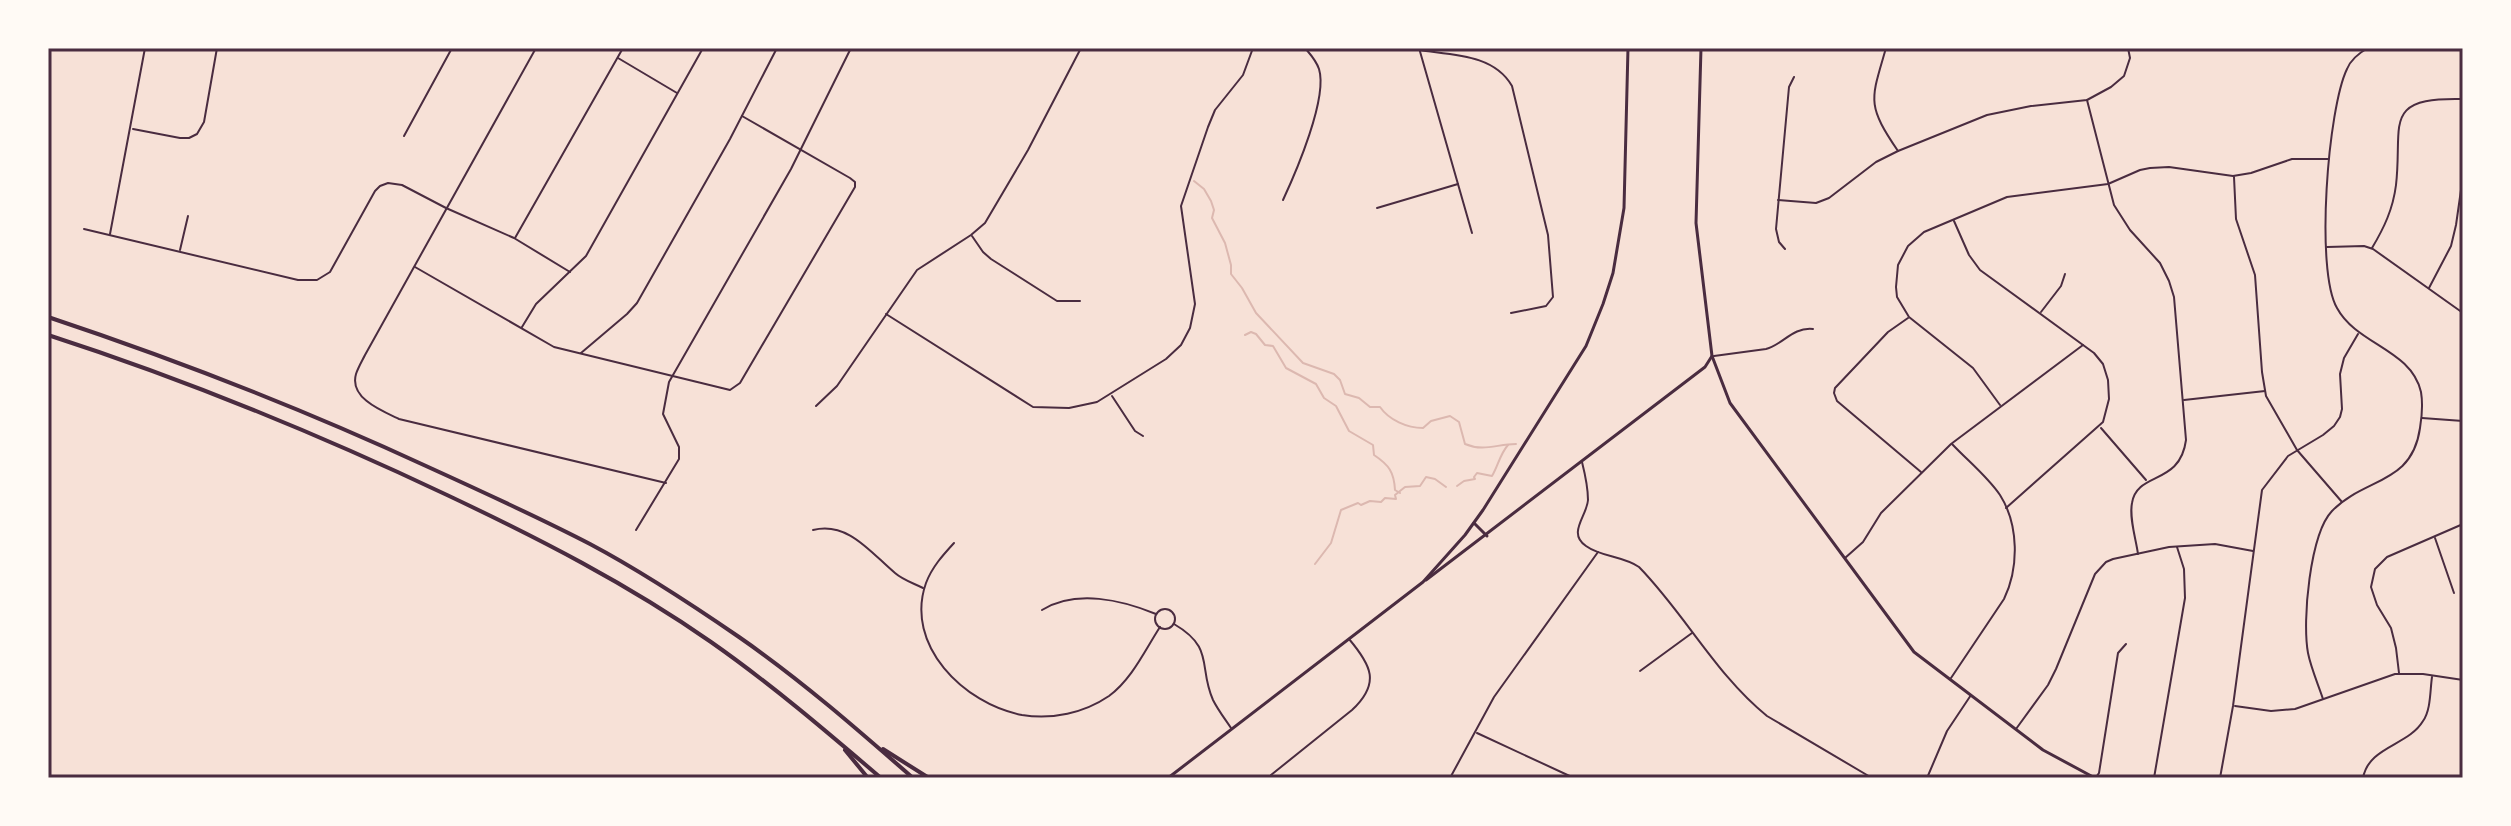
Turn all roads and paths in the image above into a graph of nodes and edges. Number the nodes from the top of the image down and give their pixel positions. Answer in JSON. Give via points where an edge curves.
{"nodes":[{"id":1,"x":145,"y":48,"type":"edge"},
{"id":2,"x":217,"y":48,"type":"edge"},
{"id":3,"x":452,"y":48,"type":"edge"},
{"id":4,"x":536,"y":48,"type":"edge"},
{"id":5,"x":623,"y":48,"type":"edge"},
{"id":6,"x":703,"y":48,"type":"edge"},
{"id":7,"x":777,"y":48,"type":"edge"},
{"id":8,"x":851,"y":48,"type":"edge"},
{"id":9,"x":1081,"y":48,"type":"edge"},
{"id":10,"x":1253,"y":48,"type":"edge"},
{"id":11,"x":1305,"y":48,"type":"edge"},
{"id":12,"x":1628,"y":48,"type":"edge"},
{"id":13,"x":1701,"y":48,"type":"edge"},
{"id":14,"x":1886,"y":48,"type":"edge"},
{"id":15,"x":2128,"y":48,"type":"edge"},
{"id":16,"x":2368,"y":48,"type":"edge"},
{"id":17,"x":1419,"y":49,"type":"edge"},
{"id":18,"x":618,"y":58,"type":"junction"},
{"id":19,"x":1794,"y":77,"type":"dead end"},
{"id":20,"x":678,"y":94,"type":"junction"},
{"id":21,"x":2463,"y":99,"type":"edge"},
{"id":22,"x":2087,"y":100,"type":"junction"},
{"id":23,"x":742,"y":116,"type":"junction"},
{"id":24,"x":131,"y":128,"type":"junction"},
{"id":25,"x":404,"y":136,"type":"dead end"},
{"id":26,"x":802,"y":148,"type":"junction"},
{"id":27,"x":1898,"y":151,"type":"junction"},
{"id":28,"x":2329,"y":159,"type":"junction"},
{"id":29,"x":2233,"y":176,"type":"junction"},
{"id":30,"x":2463,"y":176,"type":"edge"},
{"id":31,"x":1459,"y":184,"type":"junction"},
{"id":32,"x":2108,"y":184,"type":"junction"},
{"id":33,"x":1283,"y":200,"type":"dead end"},
{"id":34,"x":1778,"y":200,"type":"junction"},
{"id":35,"x":446,"y":208,"type":"junction"},
{"id":36,"x":1377,"y":208,"type":"dead end"},
{"id":37,"x":188,"y":216,"type":"dead end"},
{"id":38,"x":1954,"y":220,"type":"junction"},
{"id":39,"x":84,"y":229,"type":"dead end"},
{"id":40,"x":1472,"y":233,"type":"dead end"},
{"id":41,"x":110,"y":234,"type":"junction"},
{"id":42,"x":971,"y":235,"type":"junction"},
{"id":43,"x":514,"y":238,"type":"junction"},
{"id":44,"x":2326,"y":247,"type":"junction"},
{"id":45,"x":2372,"y":248,"type":"junction"},
{"id":46,"x":1785,"y":249,"type":"dead end"},
{"id":47,"x":180,"y":251,"type":"junction"},
{"id":48,"x":415,"y":267,"type":"junction"},
{"id":49,"x":570,"y":272,"type":"junction"},
{"id":50,"x":2065,"y":274,"type":"dead end"},
{"id":51,"x":2428,"y":289,"type":"junction"},
{"id":52,"x":1080,"y":301,"type":"dead end"},
{"id":53,"x":1511,"y":313,"type":"dead end"},
{"id":54,"x":2041,"y":313,"type":"junction"},
{"id":55,"x":2463,"y":313,"type":"edge"},
{"id":56,"x":886,"y":314,"type":"junction"},
{"id":57,"x":48,"y":317,"type":"edge"},
{"id":58,"x":1909,"y":317,"type":"junction"},
{"id":59,"x":521,"y":328,"type":"junction"},
{"id":60,"x":1813,"y":329,"type":"dead end"},
{"id":61,"x":2359,"y":333,"type":"junction"},
{"id":62,"x":48,"y":335,"type":"edge"},
{"id":63,"x":2083,"y":345,"type":"junction"},
{"id":64,"x":580,"y":354,"type":"junction"},
{"id":65,"x":1712,"y":356,"type":"junction"},
{"id":66,"x":673,"y":377,"type":"junction"},
{"id":67,"x":2265,"y":391,"type":"junction"},
{"id":68,"x":1111,"y":394,"type":"junction"},
{"id":69,"x":2183,"y":401,"type":"junction"},
{"id":70,"x":2000,"y":405,"type":"junction"},
{"id":71,"x":816,"y":406,"type":"dead end"},
{"id":72,"x":2422,"y":418,"type":"junction"},
{"id":73,"x":2463,"y":421,"type":"edge"},
{"id":74,"x":2100,"y":427,"type":"junction"},
{"id":75,"x":1143,"y":436,"type":"dead end"},
{"id":76,"x":1951,"y":444,"type":"junction"},
{"id":77,"x":2297,"y":450,"type":"junction"},
{"id":78,"x":1582,"y":462,"type":"junction"},
{"id":79,"x":1921,"y":472,"type":"junction"},
{"id":80,"x":2148,"y":482,"type":"junction"},
{"id":81,"x":666,"y":483,"type":"junction"},
{"id":82,"x":2342,"y":502,"type":"junction"},
{"id":83,"x":2006,"y":508,"type":"junction"},
{"id":84,"x":1474,"y":523,"type":"junction"},
{"id":85,"x":2463,"y":524,"type":"edge"},
{"id":86,"x":636,"y":530,"type":"dead end"},
{"id":87,"x":813,"y":530,"type":"dead end"},
{"id":88,"x":1487,"y":536,"type":"junction"},
{"id":89,"x":2434,"y":537,"type":"junction"},
{"id":90,"x":954,"y":543,"type":"dead end"},
{"id":91,"x":2177,"y":546,"type":"junction"},
{"id":92,"x":2253,"y":551,"type":"junction"},
{"id":93,"x":1599,"y":552,"type":"junction"},
{"id":94,"x":2138,"y":554,"type":"junction"},
{"id":95,"x":1844,"y":559,"type":"junction"},
{"id":96,"x":1423,"y":582,"type":"junction"},
{"id":97,"x":924,"y":588,"type":"junction"},
{"id":98,"x":2454,"y":593,"type":"dead end"},
{"id":99,"x":1042,"y":610,"type":"dead end"},
{"id":100,"x":1156,"y":614,"type":"junction"},
{"id":101,"x":1174,"y":624,"type":"junction"},
{"id":102,"x":1160,"y":627,"type":"junction"},
{"id":103,"x":1693,"y":632,"type":"junction"},
{"id":104,"x":1348,"y":638,"type":"junction"},
{"id":105,"x":2126,"y":644,"type":"dead end"},
{"id":106,"x":1640,"y":671,"type":"dead end"},
{"id":107,"x":2399,"y":673,"type":"junction"},
{"id":108,"x":2433,"y":675,"type":"junction"},
{"id":109,"x":1950,"y":679,"type":"junction"},
{"id":110,"x":2463,"y":680,"type":"edge"},
{"id":111,"x":1972,"y":694,"type":"junction"},
{"id":112,"x":2323,"y":699,"type":"junction"},
{"id":113,"x":2233,"y":706,"type":"junction"},
{"id":114,"x":1231,"y":728,"type":"junction"},
{"id":115,"x":2015,"y":730,"type":"junction"},
{"id":116,"x":1475,"y":732,"type":"junction"},
{"id":117,"x":839,"y":742,"type":"junction"},
{"id":118,"x":872,"y":743,"type":"junction"},
{"id":119,"x":1176,"y":772,"type":"junction"},
{"id":120,"x":1271,"y":775,"type":"dead end"},
{"id":121,"x":868,"y":778,"type":"edge"},
{"id":122,"x":881,"y":778,"type":"edge"},
{"id":123,"x":913,"y":778,"type":"edge"},
{"id":124,"x":929,"y":778,"type":"edge"},
{"id":125,"x":1168,"y":778,"type":"edge"},
{"id":126,"x":1181,"y":778,"type":"edge"},
{"id":127,"x":1450,"y":778,"type":"edge"},
{"id":128,"x":1574,"y":778,"type":"edge"},
{"id":129,"x":1872,"y":778,"type":"edge"},
{"id":130,"x":1927,"y":778,"type":"edge"},
{"id":131,"x":2095,"y":778,"type":"edge"},
{"id":132,"x":2154,"y":778,"type":"edge"},
{"id":133,"x":2220,"y":778,"type":"edge"},
{"id":134,"x":2363,"y":778,"type":"edge"}],
"edges":[{"from":1,"to":24,"type":"street"},
{"from":2,"to":24,"type":"street","via":[[204,122],[197,134],[180,138]]},
{"from":3,"to":25,"type":"street"},
{"from":4,"to":35,"type":"street"},
{"from":5,"to":18,"type":"street"},
{"from":6,"to":20,"type":"street"},
{"from":7,"to":23,"type":"street"},
{"from":8,"to":26,"type":"street"},
{"from":9,"to":42,"type":"street","via":[[1028,150],[985,223]]},
{"from":10,"to":68,"type":"street","via":[[1243,75],[1215,110],[1181,206],[1195,304],[1190,328],[1166,359]]},
{"from":11,"to":33,"type":"street","via":[[1320,82],[1308,140]]},
{"from":12,"to":84,"type":"street","via":[[1624,208],[1606,296],[1586,346]]},
{"from":13,"to":65,"type":"street","via":[[1696,223]]},
{"from":14,"to":27,"type":"street","via":[[1873,98],[1880,125]]},
{"from":15,"to":22,"type":"street","via":[[2124,76]]},
{"from":16,"to":28,"type":"street","via":[[2351,60],[2342,80]]},
{"from":17,"to":31,"type":"street"},
{"from":17,"to":53,"type":"street","via":[[1489,64],[1512,86],[1548,235],[1553,297],[1543,307]]},
{"from":18,"to":20,"type":"street"},
{"from":18,"to":43,"type":"street"},
{"from":19,"to":34,"type":"street"},
{"from":20,"to":49,"type":"street","via":[[586,256]]},
{"from":21,"to":45,"type":"street","via":[[2427,100],[2402,114],[2394,200]]},
{"from":22,"to":27,"type":"street","via":[[1987,115]]},
{"from":22,"to":32,"type":"street"},
{"from":23,"to":26,"type":"street"},
{"from":23,"to":64,"type":"street","via":[[637,303]]},
{"from":24,"to":41,"type":"street"},
{"from":26,"to":66,"type":"street"},
{"from":26,"to":66,"type":"street","via":[[850,178],[855,187],[740,383],[725,390]]},
{"from":27,"to":34,"type":"street","via":[[1829,198],[1816,203]]},
{"from":28,"to":29,"type":"street","via":[[2292,159]]},
{"from":28,"to":44,"type":"street"},
{"from":29,"to":32,"type":"street","via":[[2150,168]]},
{"from":29,"to":67,"type":"street","via":[[2236,219],[2255,275]]},
{"from":30,"to":51,"type":"street","via":[[2451,246]]},
{"from":31,"to":36,"type":"street"},
{"from":31,"to":40,"type":"street"},
{"from":32,"to":38,"type":"street","via":[[2007,197]]},
{"from":32,"to":69,"type":"street","via":[[2123,221],[2169,281]]},
{"from":34,"to":46,"type":"street","via":[[1776,229]]},
{"from":35,"to":43,"type":"street"},
{"from":35,"to":47,"type":"street","via":[[402,185],[380,186],[334,267],[317,280]]},
{"from":35,"to":48,"type":"street"},
{"from":37,"to":47,"type":"street"},
{"from":38,"to":54,"type":"street","via":[[1980,270]]},
{"from":38,"to":58,"type":"street","via":[[1919,234],[1902,255],[1897,293]]},
{"from":39,"to":41,"type":"street"},
{"from":41,"to":47,"type":"street"},
{"from":42,"to":52,"type":"street","via":[[991,259],[1057,301]]},
{"from":42,"to":56,"type":"street","via":[[917,270]]},
{"from":43,"to":49,"type":"street"},
{"from":44,"to":45,"type":"street"},
{"from":44,"to":61,"type":"street","via":[[2333,301]]},
{"from":45,"to":51,"type":"street"},
{"from":48,"to":59,"type":"street"},
{"from":48,"to":81,"type":"street","via":[[355,377],[356,389],[374,407],[399,419]]},
{"from":49,"to":59,"type":"street","via":[[536,304]]},
{"from":50,"to":54,"type":"street"},
{"from":51,"to":55,"type":"street"},
{"from":54,"to":63,"type":"street"},
{"from":56,"to":68,"type":"street","via":[[1033,407],[1069,408]]},
{"from":56,"to":71,"type":"street","via":[[837,386]]},
{"from":57,"to":118,"type":"highway","via":[[327,422],[591,544],[752,646]]},
{"from":58,"to":70,"type":"street","via":[[1973,368]]},
{"from":58,"to":79,"type":"street","via":[[1888,332],[1834,393]]},
{"from":59,"to":64,"type":"street","via":[[554,347]]},
{"from":60,"to":65,"type":"street","via":[[1794,330],[1766,349]]},
{"from":61,"to":72,"type":"street","via":[[2411,370],[2420,389]]},
{"from":61,"to":77,"type":"street","via":[[2340,374],[2340,417]]},
{"from":62,"to":117,"type":"highway","via":[[313,434],[525,532],[710,641]]},
{"from":63,"to":70,"type":"street"},
{"from":63,"to":74,"type":"street","via":[[2099,359],[2108,380],[2108,407]]},
{"from":64,"to":66,"type":"street"},
{"from":65,"to":78,"type":"street","via":[[1705,367]]},
{"from":65,"to":95,"type":"street","via":[[1734,411]]},
{"from":66,"to":81,"type":"street","via":[[663,414],[679,447],[679,459]]},
{"from":67,"to":69,"type":"street"},
{"from":67,"to":77,"type":"street"},
{"from":68,"to":75,"type":"street"},
{"from":69,"to":80,"type":"street","via":[[2185,452],[2173,470]]},
{"from":70,"to":76,"type":"street"},
{"from":72,"to":73,"type":"street"},
{"from":72,"to":82,"type":"street","via":[[2418,443],[2403,466]]},
{"from":74,"to":80,"type":"street"},
{"from":74,"to":83,"type":"street"},
{"from":76,"to":79,"type":"street"},
{"from":76,"to":83,"type":"street"},
{"from":77,"to":82,"type":"street"},
{"from":77,"to":92,"type":"street","via":[[2262,490]]},
{"from":78,"to":88,"type":"street"},
{"from":78,"to":93,"type":"street","via":[[1588,501],[1578,533],[1583,545]]},
{"from":79,"to":95,"type":"street"},
{"from":80,"to":94,"type":"street","via":[[2132,502]]},
{"from":81,"to":86,"type":"street"},
{"from":82,"to":112,"type":"street","via":[[2323,526],[2309,581],[2307,650]]},
{"from":83,"to":109,"type":"street","via":[[2015,556],[2010,587]]},
{"from":84,"to":88,"type":"street"},
{"from":84,"to":96,"type":"street"},
{"from":85,"to":89,"type":"street"},
{"from":87,"to":97,"type":"street","via":[[833,529],[854,538],[903,579]]},
{"from":88,"to":96,"type":"street"},
{"from":89,"to":98,"type":"street"},
{"from":89,"to":107,"type":"street","via":[[2387,557],[2372,577],[2373,596],[2391,628]]},
{"from":90,"to":97,"type":"street"},
{"from":91,"to":92,"type":"street","via":[[2215,544]]},
{"from":91,"to":94,"type":"street"},
{"from":91,"to":132,"type":"street","via":[[2185,598]]},
{"from":92,"to":113,"type":"street"},
{"from":93,"to":103,"type":"street","via":[[1639,567]]},
{"from":93,"to":116,"type":"street","via":[[1506,679]]},
{"from":94,"to":115,"type":"street","via":[[2106,562],[2095,574],[2048,685]]},
{"from":95,"to":109,"type":"street","via":[[1914,652]]},
{"from":96,"to":104,"type":"street"},
{"from":97,"to":102,"type":"street","via":[[923,626],[936,658],[976,695],[1019,714],[1066,714],[1099,702],[1129,676]]},
{"from":99,"to":100,"type":"street","via":[[1062,601],[1103,599]]},
{"from":100,"to":101,"type":"street","via":[[1171,610]]},
{"from":100,"to":102,"type":"street"},
{"from":101,"to":102,"type":"street"},
{"from":101,"to":114,"type":"street","via":[[1198,644],[1213,700]]},
{"from":103,"to":106,"type":"street"},
{"from":103,"to":129,"type":"street","via":[[1752,703]]},
{"from":104,"to":114,"type":"street"},
{"from":104,"to":120,"type":"street","via":[[1368,664],[1362,699]]},
{"from":105,"to":131,"type":"street","via":[[2118,653]]},
{"from":107,"to":108,"type":"street"},
{"from":107,"to":112,"type":"street"},
{"from":108,"to":110,"type":"street"},
{"from":108,"to":134,"type":"street","via":[[2425,720],[2373,757]]},
{"from":109,"to":111,"type":"street"},
{"from":111,"to":115,"type":"street"},
{"from":111,"to":130,"type":"street","via":[[1947,731]]},
{"from":112,"to":113,"type":"street","via":[[2285,711]]},
{"from":113,"to":133,"type":"street"},
{"from":114,"to":119,"type":"street"},
{"from":115,"to":131,"type":"street"},
{"from":116,"to":127,"type":"street"},
{"from":116,"to":128,"type":"street"},
{"from":117,"to":121,"type":"highway"},
{"from":117,"to":122,"type":"highway"},
{"from":118,"to":123,"type":"highway"},
{"from":118,"to":124,"type":"highway"},
{"from":119,"to":125,"type":"street"},
{"from":119,"to":126,"type":"street"}]}
